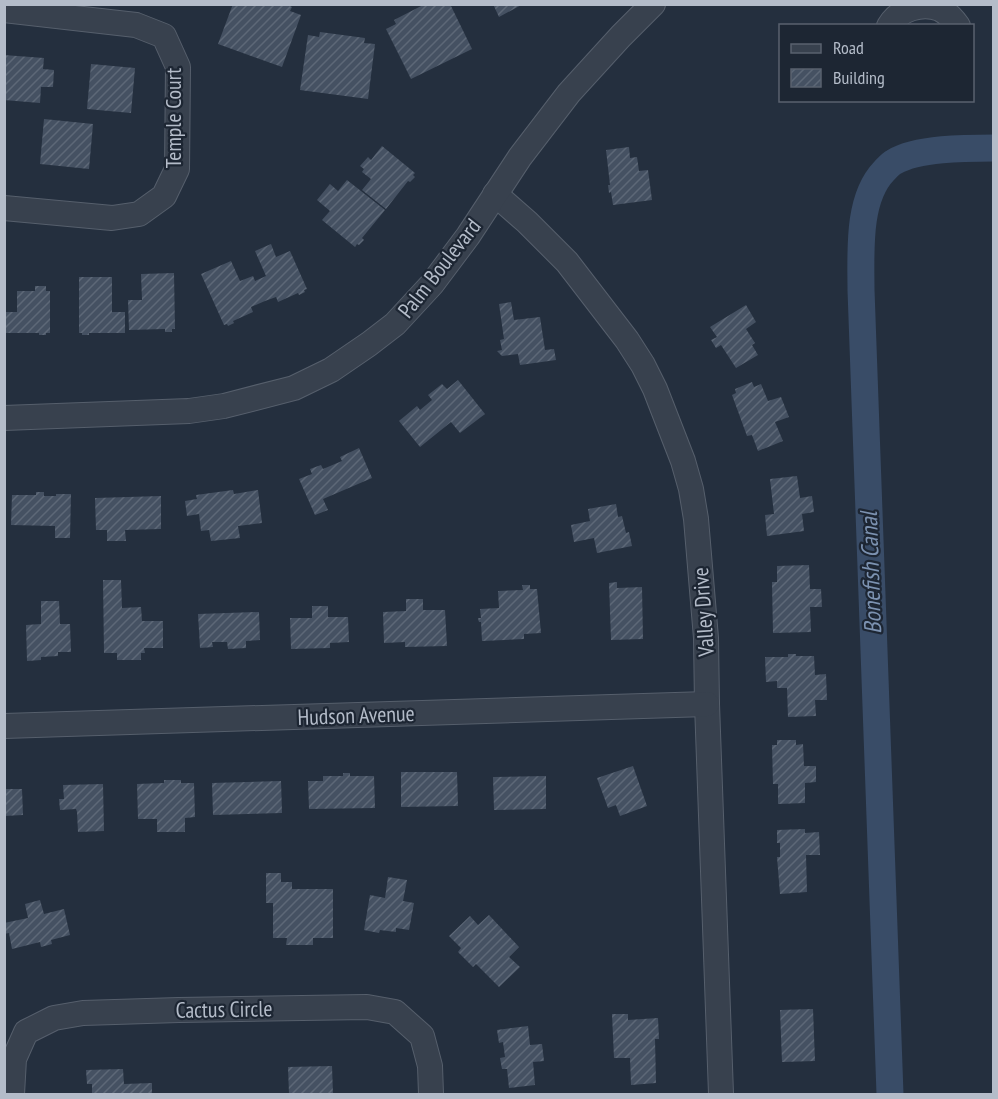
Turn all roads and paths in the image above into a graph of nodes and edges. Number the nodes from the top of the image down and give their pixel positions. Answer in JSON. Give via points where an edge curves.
{"nodes":[{"id":1,"x":652,"y":4,"type":"edge"},
{"id":2,"x":4,"y":10,"type":"edge"},
{"id":3,"x":957,"y":16,"type":"edge"},
{"id":4,"x":890,"y":24,"type":"edge"},
{"id":5,"x":495,"y":194,"type":"junction"},
{"id":6,"x":4,"y":208,"type":"edge"},
{"id":7,"x":4,"y":418,"type":"edge"},
{"id":8,"x":707,"y":704,"type":"junction"},
{"id":9,"x":4,"y":726,"type":"edge"},
{"id":10,"x":12,"y":1095,"type":"edge"},
{"id":11,"x":431,"y":1095,"type":"edge"},
{"id":12,"x":721,"y":1095,"type":"edge"}],
"edges":[{"from":1,"to":5,"type":"street","name":"Palm Boulevard","via":[[569,93]]},
{"from":2,"to":6,"type":"street","name":"Temple Court","via":[[136,25],[164,36],[178,67],[178,78],[177,169],[164,196],[139,214],[112,218]]},
{"from":3,"to":4,"type":"street","via":[[927,6],[914,7]]},
{"from":5,"to":7,"type":"street","name":"Palm Boulevard","via":[[432,284],[395,324],[331,370],[294,388],[189,411]]},
{"from":5,"to":8,"type":"street","name":"Valley Drive","via":[[567,262],[627,340],[655,389],[683,461],[696,519]]},
{"from":8,"to":9,"type":"street","name":"Hudson Avenue"},
{"from":8,"to":12,"type":"street","name":"Valley Drive"},
{"from":10,"to":11,"type":"street","name":"Cactus Circle","via":[[14,1059],[26,1032],[54,1018],[83,1013],[367,1007],[395,1012],[422,1036],[430,1066]]}]}
